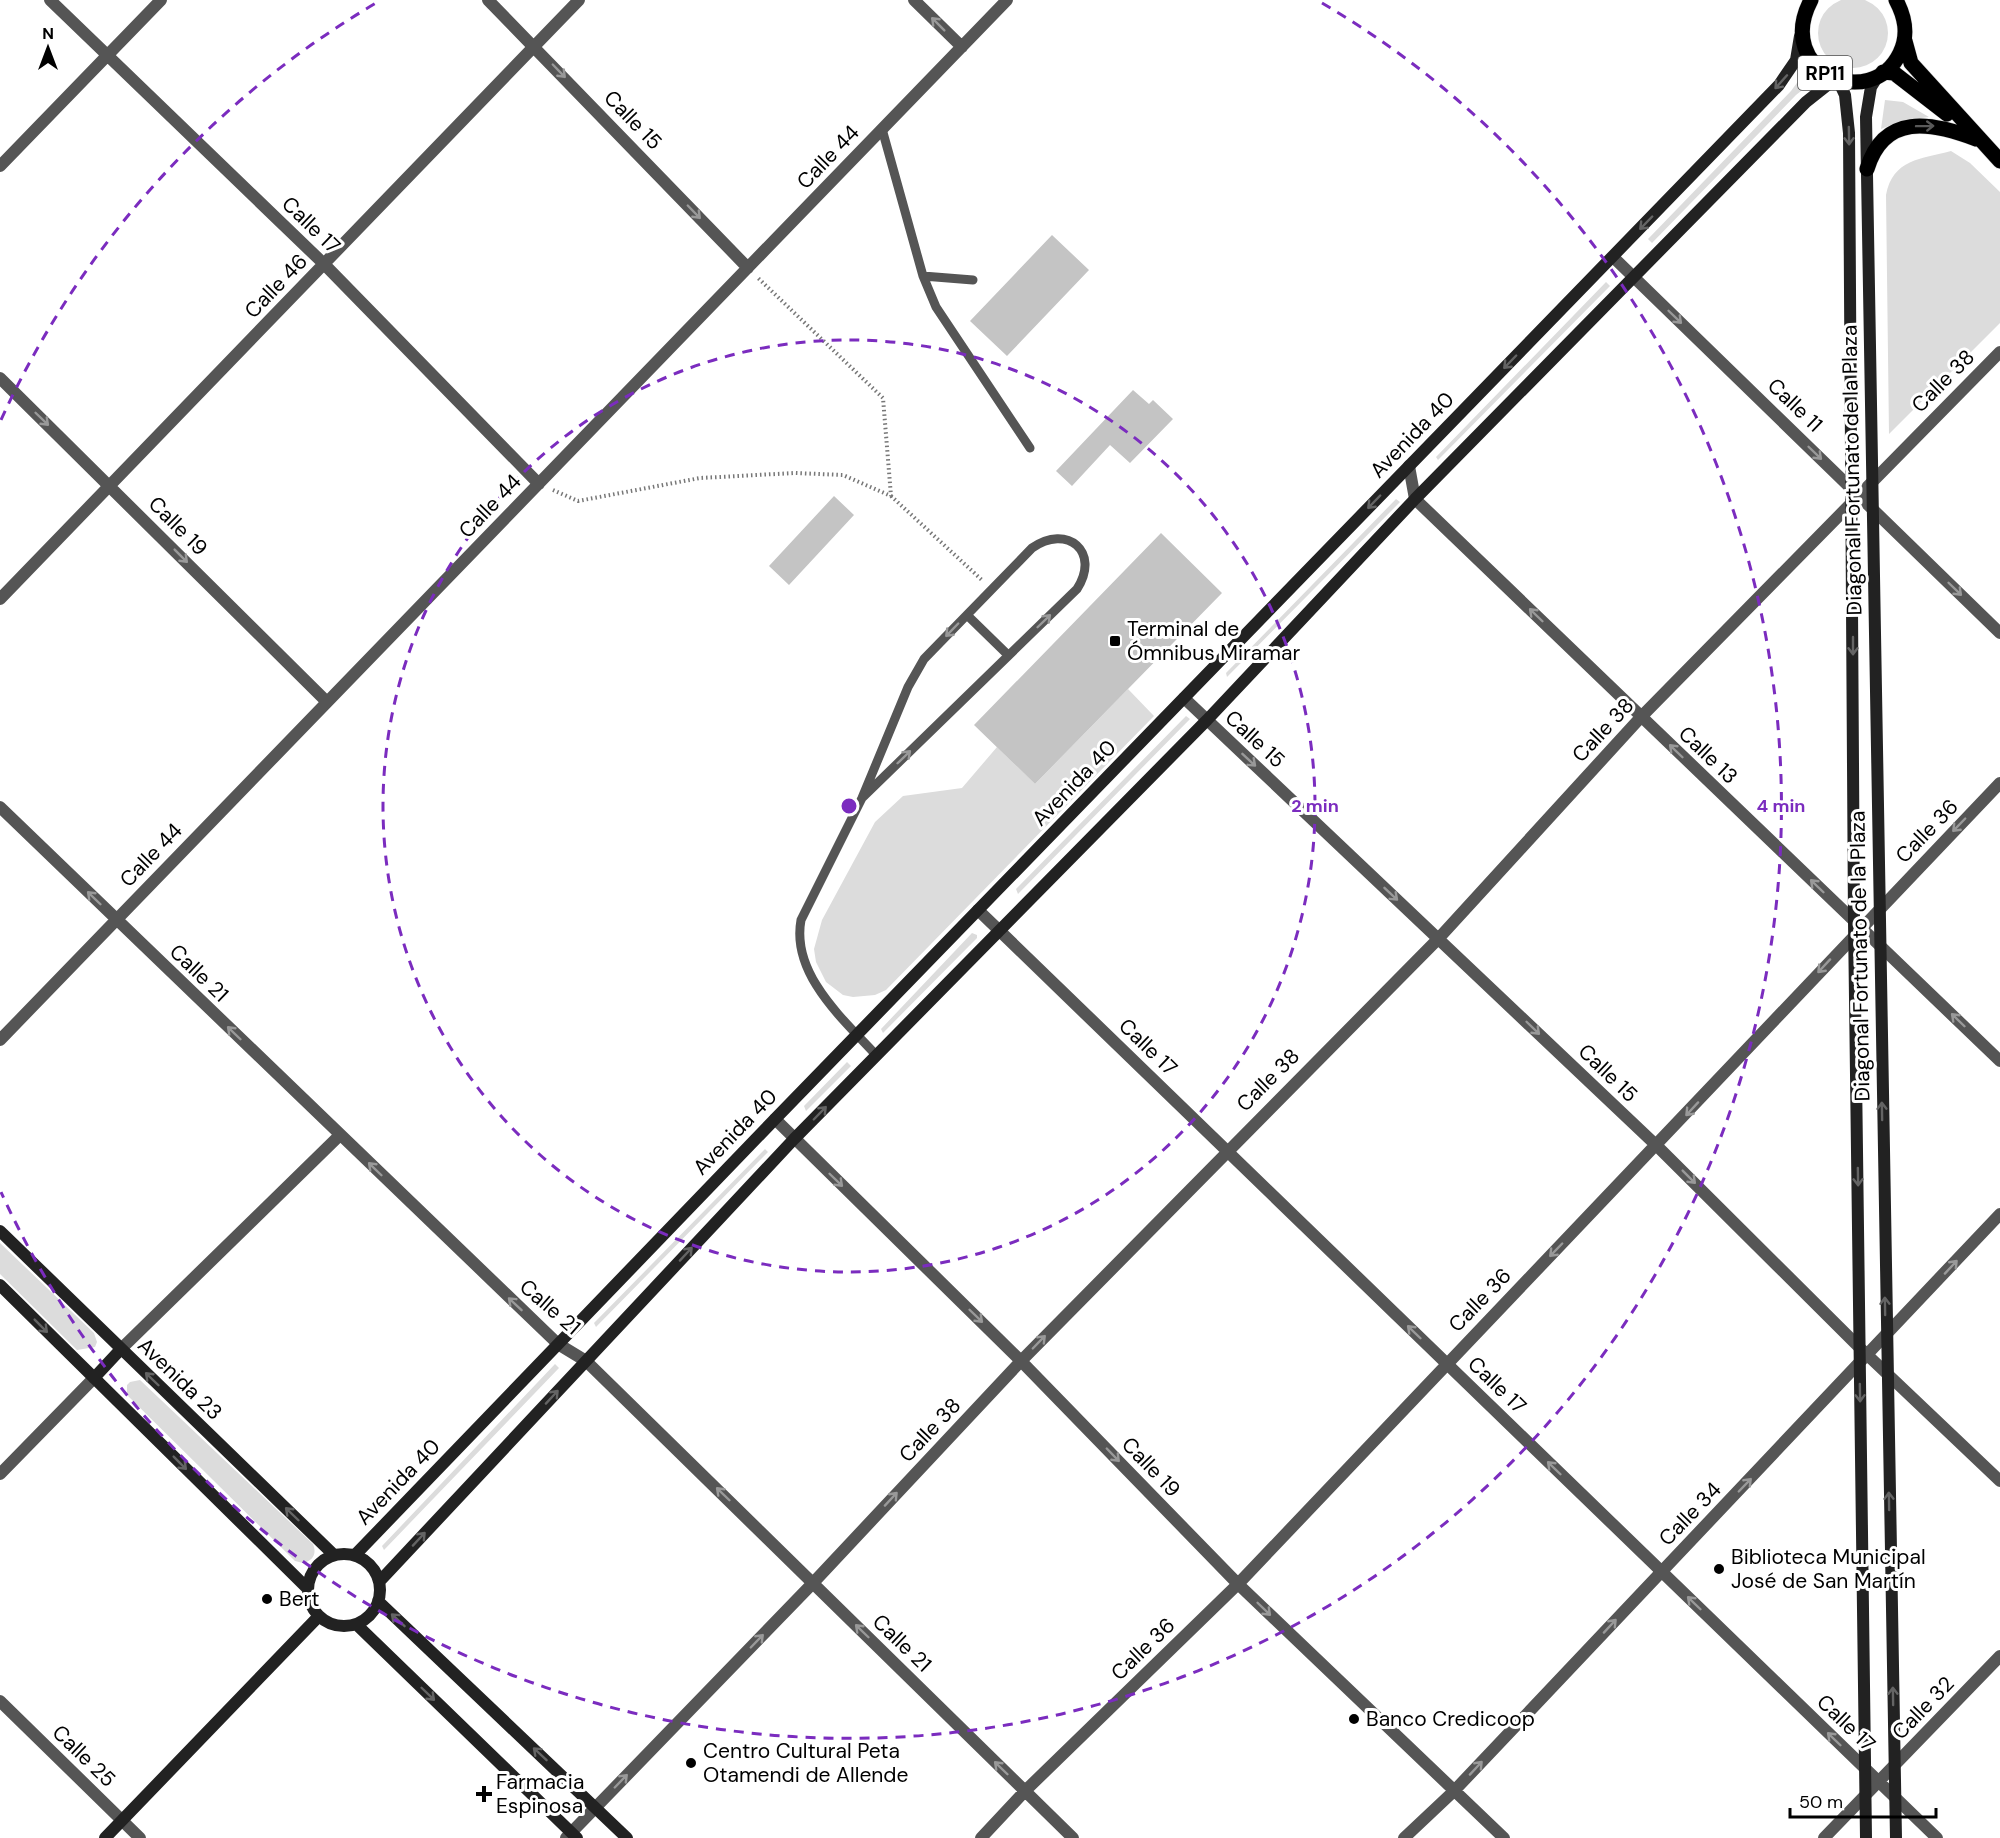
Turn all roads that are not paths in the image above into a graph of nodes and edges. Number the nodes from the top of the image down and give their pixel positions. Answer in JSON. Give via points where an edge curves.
{"nodes":[{"id":1,"x":50,"y":0,"type":"edge"},
{"id":2,"x":161,"y":0,"type":"edge"},
{"id":3,"x":488,"y":0,"type":"edge"},
{"id":4,"x":579,"y":0,"type":"edge"},
{"id":5,"x":914,"y":0,"type":"edge"},
{"id":6,"x":1007,"y":0,"type":"edge"},
{"id":7,"x":1806,"y":4,"type":"edge"},
{"id":8,"x":1901,"y":4,"type":"edge"},
{"id":9,"x":1801,"y":29,"type":"junction"},
{"id":10,"x":1905,"y":36,"type":"junction"},
{"id":11,"x":535,"y":46,"type":"junction"},
{"id":12,"x":962,"y":47,"type":"junction"},
{"id":13,"x":107,"y":56,"type":"junction"},
{"id":14,"x":1881,"y":74,"type":"junction"},
{"id":15,"x":1837,"y":79,"type":"junction"},
{"id":16,"x":882,"y":129,"type":"junction"},
{"id":17,"x":1979,"y":140,"type":"junction"},
{"id":18,"x":2000,"y":161,"type":"edge"},
{"id":19,"x":0,"y":166,"type":"edge"},
{"id":20,"x":1867,"y":169,"type":"junction"},
{"id":21,"x":1613,"y":257,"type":"junction"},
{"id":22,"x":324,"y":264,"type":"junction"},
{"id":23,"x":748,"y":268,"type":"junction"},
{"id":24,"x":923,"y":276,"type":"junction"},
{"id":25,"x":1633,"y":276,"type":"junction"},
{"id":26,"x":973,"y":280,"type":"dead end"},
{"id":27,"x":2000,"y":352,"type":"edge"},
{"id":28,"x":0,"y":378,"type":"edge"},
{"id":29,"x":1030,"y":448,"type":"dead end"},
{"id":30,"x":1409,"y":466,"type":"junction"},
{"id":31,"x":1872,"y":481,"type":"junction"},
{"id":32,"x":539,"y":484,"type":"junction"},
{"id":33,"x":110,"y":486,"type":"junction"},
{"id":34,"x":1855,"y":495,"type":"junction"},
{"id":35,"x":1415,"y":499,"type":"junction"},
{"id":36,"x":1872,"y":509,"type":"junction"},
{"id":37,"x":0,"y":599,"type":"edge"},
{"id":38,"x":967,"y":615,"type":"junction"},
{"id":39,"x":2000,"y":633,"type":"edge"},
{"id":40,"x":1008,"y":655,"type":"junction"},
{"id":41,"x":1184,"y":698,"type":"junction"},
{"id":42,"x":327,"y":702,"type":"junction"},
{"id":43,"x":1641,"y":717,"type":"junction"},
{"id":44,"x":1207,"y":720,"type":"junction"},
{"id":45,"x":2000,"y":783,"type":"edge"},
{"id":46,"x":862,"y":798,"type":"junction"},
{"id":47,"x":0,"y":807,"type":"edge"},
{"id":48,"x":978,"y":909,"type":"junction"},
{"id":49,"x":1878,"y":909,"type":"junction"},
{"id":50,"x":116,"y":920,"type":"junction"},
{"id":51,"x":1856,"y":928,"type":"junction"},
{"id":52,"x":998,"y":929,"type":"junction"},
{"id":53,"x":1438,"y":938,"type":"junction"},
{"id":54,"x":1879,"y":943,"type":"junction"},
{"id":55,"x":857,"y":1034,"type":"junction"},
{"id":56,"x":0,"y":1040,"type":"edge"},
{"id":57,"x":876,"y":1055,"type":"junction"},
{"id":58,"x":2000,"y":1061,"type":"edge"},
{"id":59,"x":775,"y":1119,"type":"junction"},
{"id":60,"x":340,"y":1135,"type":"junction"},
{"id":61,"x":794,"y":1139,"type":"junction"},
{"id":62,"x":1657,"y":1146,"type":"junction"},
{"id":63,"x":1226,"y":1150,"type":"junction"},
{"id":64,"x":2000,"y":1214,"type":"edge"},
{"id":65,"x":0,"y":1231,"type":"edge"},
{"id":66,"x":0,"y":1285,"type":"edge"},
{"id":67,"x":1886,"y":1336,"type":"junction"},
{"id":68,"x":558,"y":1344,"type":"junction"},
{"id":69,"x":121,"y":1349,"type":"junction"},
{"id":70,"x":1863,"y":1356,"type":"junction"},
{"id":71,"x":586,"y":1360,"type":"junction"},
{"id":72,"x":1021,"y":1360,"type":"junction"},
{"id":73,"x":1446,"y":1363,"type":"junction"},
{"id":74,"x":1887,"y":1374,"type":"junction"},
{"id":75,"x":94,"y":1378,"type":"junction"},
{"id":76,"x":0,"y":1474,"type":"edge"},
{"id":77,"x":2000,"y":1481,"type":"edge"},
{"id":78,"x":334,"y":1555,"type":"junction"},
{"id":79,"x":355,"y":1555,"type":"junction"},
{"id":80,"x":1662,"y":1572,"type":"junction"},
{"id":81,"x":379,"y":1582,"type":"junction"},
{"id":82,"x":813,"y":1583,"type":"junction"},
{"id":83,"x":1238,"y":1584,"type":"junction"},
{"id":84,"x":308,"y":1588,"type":"junction"},
{"id":85,"x":378,"y":1601,"type":"junction"},
{"id":86,"x":319,"y":1616,"type":"junction"},
{"id":87,"x":356,"y":1624,"type":"junction"},
{"id":88,"x":2000,"y":1656,"type":"edge"},
{"id":89,"x":0,"y":1701,"type":"edge"},
{"id":90,"x":1895,"y":1765,"type":"junction"},
{"id":91,"x":1866,"y":1770,"type":"junction"},
{"id":92,"x":1879,"y":1782,"type":"junction"},
{"id":93,"x":1025,"y":1791,"type":"junction"},
{"id":94,"x":1454,"y":1791,"type":"junction"},
{"id":95,"x":1865,"y":1796,"type":"junction"},
{"id":96,"x":1895,"y":1797,"type":"junction"},
{"id":97,"x":596,"y":1807,"type":"junction"},
{"id":98,"x":122,"y":1821,"type":"junction"},
{"id":99,"x":572,"y":1836,"type":"edge"},
{"id":100,"x":105,"y":1838,"type":"edge"},
{"id":101,"x":140,"y":1838,"type":"edge"},
{"id":102,"x":627,"y":1838,"type":"edge"},
{"id":103,"x":981,"y":1838,"type":"edge"},
{"id":104,"x":1073,"y":1838,"type":"edge"},
{"id":105,"x":1404,"y":1838,"type":"edge"},
{"id":106,"x":1504,"y":1838,"type":"edge"},
{"id":107,"x":1824,"y":1838,"type":"edge"},
{"id":108,"x":1866,"y":1838,"type":"edge"},
{"id":109,"x":1896,"y":1838,"type":"edge"},
{"id":110,"x":1937,"y":1838,"type":"edge"}],
"edges":[{"from":1,"to":13,"type":"street","name":"Calle 17"},
{"from":2,"to":13,"type":"street"},
{"from":3,"to":11,"type":"street","name":"Calle 15"},
{"from":4,"to":11,"type":"street","name":"Calle 46"},
{"from":12,"to":5,"type":"street","one_way":true},
{"from":6,"to":12,"type":"street","name":"Calle 44"},
{"from":7,"to":9,"type":"main road","number":"RP11"},
{"from":8,"to":10,"type":"main road","number":"RP11"},
{"from":9,"to":15,"type":"main road","number":"RP11","via":[[1807,54],[1814,64]]},
{"from":9,"to":21,"type":"main road","name":"Avenida 40","number":"RP11","one_way":true,"via":[[1796,60],[1789,73]]},
{"from":10,"to":14,"type":"main road","number":"RP11","via":[[1898,57]]},
{"from":10,"to":17,"type":"main road","number":"RP11","via":[[1909,60]]},
{"from":11,"to":22,"type":"street","name":"Calle 46"},
{"from":11,"to":23,"type":"street","name":"Calle 15","one_way":true},
{"from":12,"to":16,"type":"street","name":"Calle 44"},
{"from":13,"to":19,"type":"street"},
{"from":13,"to":22,"type":"street","name":"Calle 17"},
{"from":14,"to":15,"type":"main road","number":"RP11","via":[[1865,81]]},
{"from":14,"to":17,"type":"main road","number":"RP11","via":[[1894,73]]},
{"from":14,"to":20,"type":"main road","name":"Diagonal Fortunato de la Plaza","via":[[1871,87],[1866,117]]},
{"from":15,"to":25,"type":"main road","number":"RP11","via":[[1806,102]]},
{"from":15,"to":34,"type":"main road","name":"Diagonal Fortunato de la Plaza","one_way":true,"via":[[1846,101],[1849,133]]},
{"from":16,"to":23,"type":"street","name":"Calle 44"},
{"from":16,"to":24,"type":"lane"},
{"from":17,"to":18,"type":"main road","number":"RP11"},
{"from":20,"to":17,"type":"main road","one_way":true,"via":[[1877,144],[1899,130],[1937,126]]},
{"from":20,"to":31,"type":"main road","name":"Diagonal Fortunato de la Plaza"},
{"from":21,"to":25,"type":"street","name":"Calle 11"},
{"from":21,"to":30,"type":"main road","name":"Avenida 40","number":"RP11","one_way":true},
{"from":22,"to":32,"type":"street","name":"Calle 17"},
{"from":22,"to":33,"type":"street","name":"Calle 46"},
{"from":23,"to":32,"type":"street","name":"Calle 44"},
{"from":24,"to":26,"type":"lane"},
{"from":24,"to":29,"type":"lane","via":[[936,307]]},
{"from":25,"to":34,"type":"street","name":"Calle 11","one_way":true},
{"from":25,"to":35,"type":"main road","number":"RP11"},
{"from":27,"to":31,"type":"street","name":"Calle 38"},
{"from":28,"to":33,"type":"street","name":"Calle 19","one_way":true},
{"from":30,"to":35,"type":"street"},
{"from":30,"to":41,"type":"main road","name":"Avenida 40","number":"RP11","one_way":true},
{"from":31,"to":34,"type":"street","name":"Calle 38"},
{"from":31,"to":36,"type":"main road","name":"Diagonal Fortunato de la Plaza"},
{"from":32,"to":42,"type":"street","name":"Calle 44"},
{"from":33,"to":37,"type":"street","name":"Calle 46"},
{"from":33,"to":42,"type":"street","name":"Calle 19","one_way":true},
{"from":34,"to":36,"type":"street","name":"Calle 11"},
{"from":34,"to":43,"type":"street","name":"Calle 38"},
{"from":34,"to":51,"type":"main road","name":"Diagonal Fortunato de la Plaza","one_way":true},
{"from":43,"to":35,"type":"street","name":"Calle 13","one_way":true},
{"from":35,"to":44,"type":"main road","number":"RP11"},
{"from":36,"to":39,"type":"street","name":"Calle 11","one_way":true},
{"from":36,"to":49,"type":"main road","name":"Diagonal Fortunato de la Plaza"},
{"from":38,"to":40,"type":"lane"},
{"from":40,"to":38,"type":"lane","one_way":true,"via":[[1077,589],[1084,578],[1084,555],[1078,545],[1060,539],[1039,543]]},
{"from":38,"to":46,"type":"lane","one_way":true,"via":[[924,659],[908,687]]},
{"from":46,"to":40,"type":"lane","one_way":true},
{"from":41,"to":44,"type":"street","name":"Calle 15"},
{"from":41,"to":48,"type":"main road","name":"Avenida 40","number":"RP11"},
{"from":42,"to":50,"type":"street","name":"Calle 44"},
{"from":51,"to":43,"type":"street","name":"Calle 13","one_way":true},
{"from":43,"to":53,"type":"street","name":"Calle 38"},
{"from":44,"to":52,"type":"main road","number":"RP11"},
{"from":44,"to":53,"type":"street","name":"Calle 15","one_way":true},
{"from":45,"to":49,"type":"street","name":"Calle 36","one_way":true},
{"from":46,"to":55,"type":"lane","via":[[808,906],[799,934],[806,968]]},
{"from":50,"to":47,"type":"street","name":"Calle 21","one_way":true},
{"from":48,"to":52,"type":"street","name":"Calle 17"},
{"from":48,"to":55,"type":"main road","name":"Avenida 40","number":"RP11"},
{"from":49,"to":51,"type":"street","name":"Calle 36"},
{"from":49,"to":54,"type":"main road","name":"Diagonal Fortunato de la Plaza"},
{"from":50,"to":56,"type":"street","name":"Calle 44"},
{"from":60,"to":50,"type":"street","name":"Calle 21","one_way":true},
{"from":51,"to":54,"type":"street","name":"Calle 13"},
{"from":51,"to":62,"type":"street","name":"Calle 36","one_way":true},
{"from":51,"to":70,"type":"main road","name":"Diagonal Fortunato de la Plaza","one_way":true},
{"from":52,"to":57,"type":"main road","number":"RP11"},
{"from":52,"to":63,"type":"street","name":"Calle 17"},
{"from":53,"to":62,"type":"street","name":"Calle 15","one_way":true},
{"from":53,"to":63,"type":"street","name":"Calle 38"},
{"from":58,"to":54,"type":"street","name":"Calle 13","one_way":true},
{"from":67,"to":54,"type":"main road","name":"Diagonal Fortunato de la Plaza","one_way":true},
{"from":55,"to":57,"type":"lane"},
{"from":55,"to":59,"type":"main road","name":"Avenida 40","number":"RP11"},
{"from":61,"to":57,"type":"main road","number":"RP11","one_way":true},
{"from":59,"to":61,"type":"street","name":"Calle 19"},
{"from":59,"to":68,"type":"main road","name":"Avenida 40","number":"RP11"},
{"from":68,"to":60,"type":"street","name":"Calle 21","one_way":true},
{"from":60,"to":69,"type":"street"},
{"from":71,"to":61,"type":"main road","number":"RP11","one_way":true},
{"from":61,"to":72,"type":"street","name":"Calle 19","one_way":true},
{"from":62,"to":70,"type":"street","name":"Calle 15","one_way":true},
{"from":62,"to":73,"type":"street","name":"Calle 36","one_way":true},
{"from":72,"to":63,"type":"street","name":"Calle 38","one_way":true},
{"from":73,"to":63,"type":"street","name":"Calle 17","one_way":true},
{"from":67,"to":64,"type":"street","name":"Calle 34","one_way":true},
{"from":65,"to":69,"type":"main road","name":"Avenida 23"},
{"from":66,"to":75,"type":"main road","one_way":true},
{"from":67,"to":70,"type":"street","name":"Calle 34"},
{"from":67,"to":74,"type":"main road","name":"Diagonal Fortunato de la Plaza"},
{"from":68,"to":71,"type":"street","name":"Calle 21"},
{"from":68,"to":79,"type":"main road","name":"Avenida 40","number":"RP11"},
{"from":69,"to":75,"type":"main road"},
{"from":78,"to":69,"type":"main road","name":"Avenida 23","one_way":true},
{"from":70,"to":74,"type":"street","name":"Calle 15"},
{"from":80,"to":70,"type":"street","name":"Calle 34","one_way":true},
{"from":70,"to":91,"type":"main road","name":"Diagonal Fortunato de la Plaza","one_way":true},
{"from":81,"to":71,"type":"main road","number":"RP11","one_way":true},
{"from":82,"to":71,"type":"street","name":"Calle 21","one_way":true},
{"from":82,"to":72,"type":"street","name":"Calle 38","one_way":true},
{"from":72,"to":83,"type":"street","name":"Calle 19","one_way":true},
{"from":80,"to":73,"type":"street","name":"Calle 17","one_way":true},
{"from":73,"to":83,"type":"street","name":"Calle 36"},
{"from":74,"to":77,"type":"street","name":"Calle 15"},
{"from":90,"to":74,"type":"main road","name":"Diagonal Fortunato de la Plaza","one_way":true},
{"from":75,"to":76,"type":"street"},
{"from":75,"to":84,"type":"main road","one_way":true},
{"from":78,"to":79,"type":"main road","name":"Avenida 40"},
{"from":78,"to":84,"type":"main road","via":[[315,1567]]},
{"from":79,"to":81,"type":"main road","name":"Avenida 40","via":[[371,1565]]},
{"from":91,"to":80,"type":"street","name":"Calle 17","one_way":true},
{"from":94,"to":80,"type":"street","name":"Calle 34","one_way":true},
{"from":81,"to":85,"type":"main road"},
{"from":93,"to":82,"type":"street","name":"Calle 21","one_way":true},
{"from":97,"to":82,"type":"street","name":"Calle 38","one_way":true},
{"from":83,"to":93,"type":"street","name":"Calle 36"},
{"from":83,"to":94,"type":"street","name":"Calle 19","one_way":true},
{"from":84,"to":86,"type":"main road","via":[[308,1598]]},
{"from":85,"to":87,"type":"main road","via":[[366,1619]]},
{"from":97,"to":85,"type":"main road","one_way":true},
{"from":86,"to":87,"type":"main road","via":[[336,1625]]},
{"from":86,"to":98,"type":"main road"},
{"from":87,"to":99,"type":"main road","one_way":true},
{"from":88,"to":90,"type":"street","name":"Calle 32"},
{"from":89,"to":98,"type":"street","name":"Calle 25"},
{"from":90,"to":92,"type":"street","name":"Calle 32"},
{"from":90,"to":96,"type":"main road","name":"Diagonal Fortunato de la Plaza"},
{"from":91,"to":92,"type":"street","name":"Calle 17"},
{"from":91,"to":95,"type":"main road","name":"Diagonal Fortunato de la Plaza"},
{"from":92,"to":95,"type":"street","name":"Calle 32"},
{"from":92,"to":96,"type":"street","name":"Calle 17"},
{"from":93,"to":103,"type":"street","name":"Calle 36"},
{"from":93,"to":104,"type":"street","name":"Calle 21"},
{"from":94,"to":105,"type":"street","name":"Calle 34"},
{"from":94,"to":106,"type":"street","name":"Calle 19"},
{"from":95,"to":107,"type":"street","name":"Calle 32"},
{"from":95,"to":108,"type":"main road","name":"Diagonal Fortunato de la Plaza"},
{"from":96,"to":109,"type":"main road","name":"Diagonal Fortunato de la Plaza"},
{"from":96,"to":110,"type":"street","name":"Calle 17"},
{"from":97,"to":99,"type":"street","name":"Calle 38"},
{"from":97,"to":102,"type":"main road"},
{"from":98,"to":100,"type":"main road"},
{"from":98,"to":101,"type":"street","name":"Calle 25"}]}
